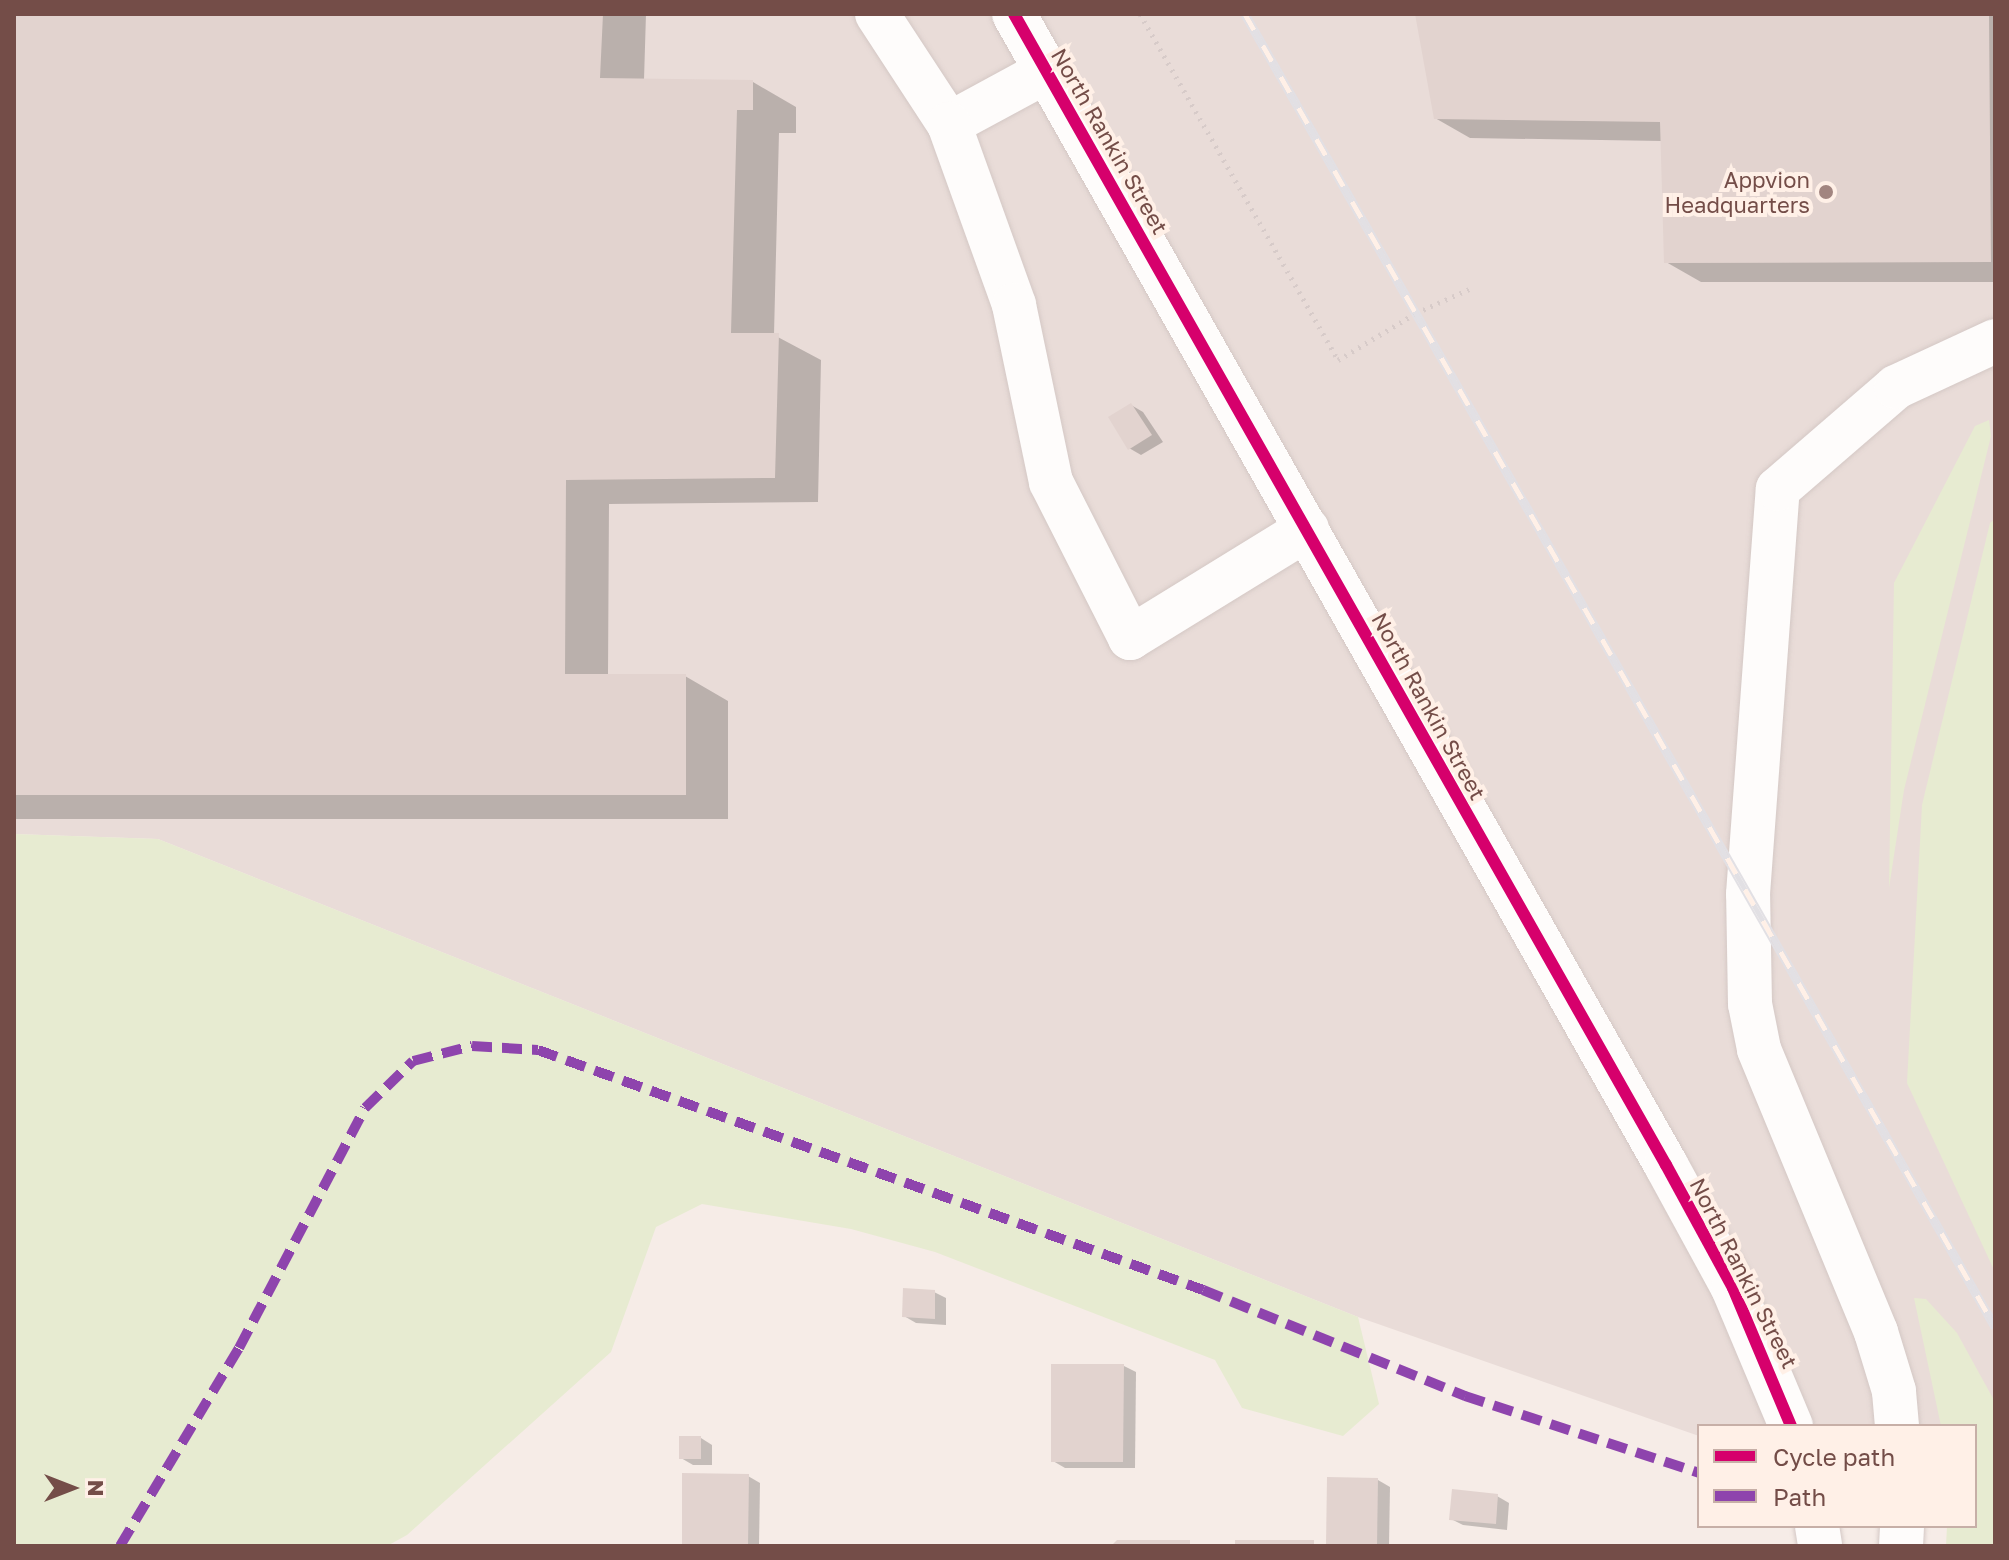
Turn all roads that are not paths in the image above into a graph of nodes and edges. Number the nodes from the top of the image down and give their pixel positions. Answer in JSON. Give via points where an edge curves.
{"nodes":[{"id":1,"x":877,"y":14,"type":"edge"},
{"id":2,"x":1014,"y":14,"type":"edge"},
{"id":3,"x":1047,"y":71,"type":"junction"},
{"id":4,"x":949,"y":124,"type":"junction"},
{"id":5,"x":1995,"y":341,"type":"edge"},
{"id":6,"x":1307,"y":529,"type":"junction"},
{"id":7,"x":1790,"y":1424,"type":"edge"},
{"id":8,"x":1897,"y":1424,"type":"edge"}],
"edges":[{"from":1,"to":4,"type":"street"},
{"from":2,"to":3,"type":"street","name":"North Rankin Street"},
{"from":3,"to":4,"type":"street"},
{"from":3,"to":6,"type":"street","name":"North Rankin Street"},
{"from":4,"to":6,"type":"street","via":[[1014,305],[1051,482],[1130,638]]},
{"from":5,"to":8,"type":"street","via":[[1896,387],[1778,489],[1748,894],[1750,1004],[1759,1049],[1876,1332],[1894,1391]]},
{"from":6,"to":7,"type":"street","name":"North Rankin Street","via":[[1733,1288]]}]}
